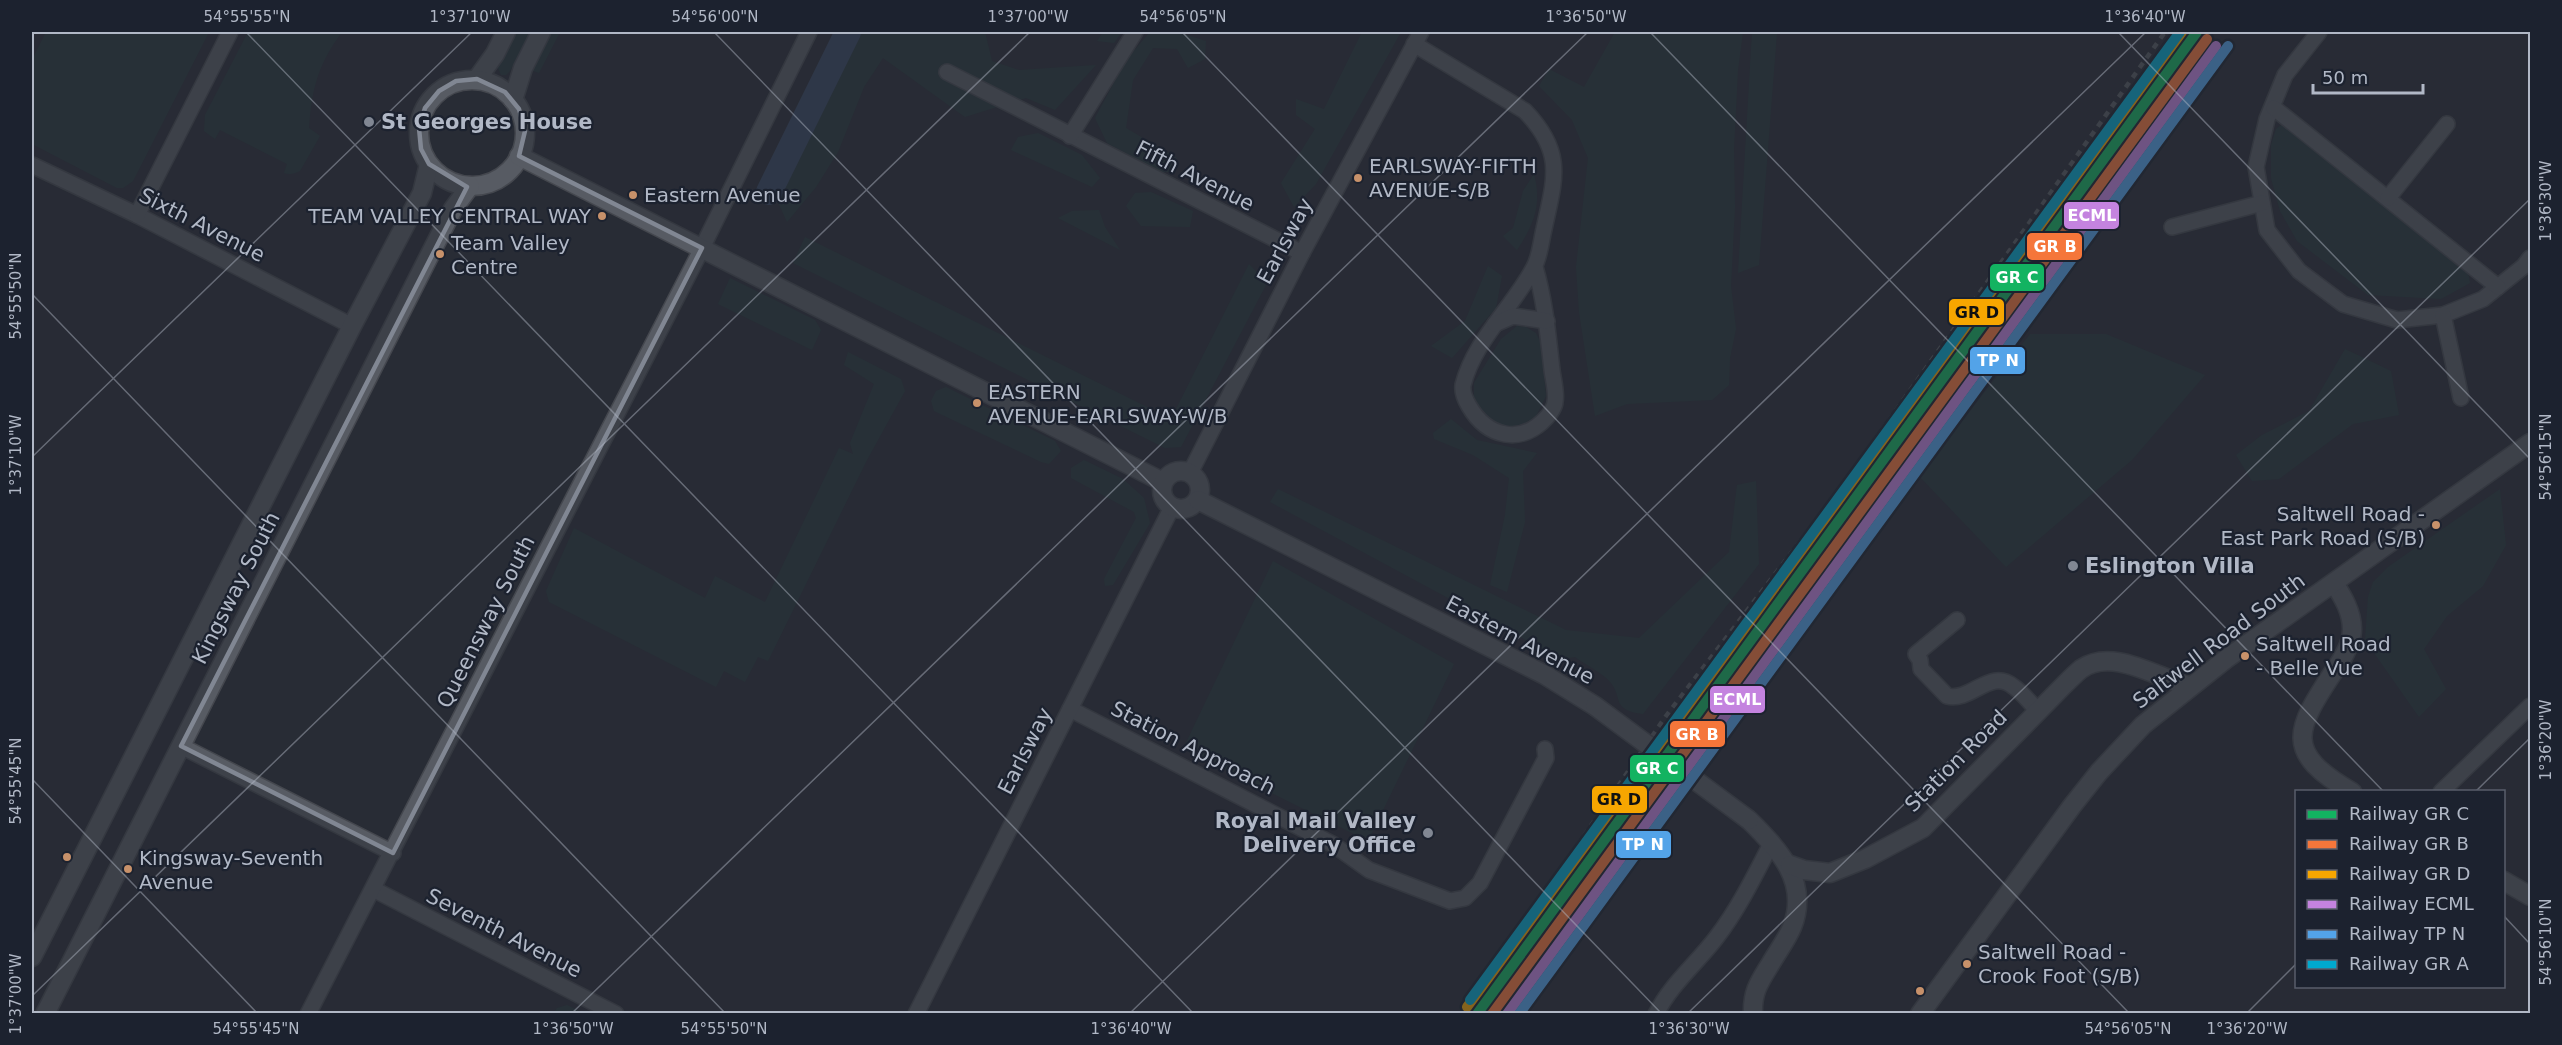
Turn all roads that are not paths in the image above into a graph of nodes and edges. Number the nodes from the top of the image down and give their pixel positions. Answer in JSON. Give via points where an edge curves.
{"nodes":[{"id":1,"x":230,"y":32,"type":"edge"},
{"id":2,"x":506,"y":32,"type":"edge"},
{"id":3,"x":541,"y":32,"type":"edge"},
{"id":4,"x":810,"y":32,"type":"edge"},
{"id":5,"x":1135,"y":32,"type":"edge"},
{"id":6,"x":2319,"y":32,"type":"edge"},
{"id":7,"x":1417,"y":38,"type":"edge"},
{"id":8,"x":947,"y":72,"type":"dead end"},
{"id":9,"x":477,"y":79,"type":"junction"},
{"id":10,"x":513,"y":100,"type":"junction"},
{"id":11,"x":2274,"y":108,"type":"junction"},
{"id":12,"x":2447,"y":124,"type":"dead end"},
{"id":13,"x":1070,"y":136,"type":"junction"},
{"id":14,"x":519,"y":156,"type":"junction"},
{"id":15,"x":429,"y":164,"type":"junction"},
{"id":16,"x":32,"y":165,"type":"edge"},
{"id":17,"x":471,"y":186,"type":"junction"},
{"id":18,"x":2388,"y":198,"type":"junction"},
{"id":19,"x":2262,"y":203,"type":"junction"},
{"id":20,"x":137,"y":215,"type":"junction"},
{"id":21,"x":2172,"y":227,"type":"dead end"},
{"id":22,"x":702,"y":248,"type":"junction"},
{"id":23,"x":1302,"y":253,"type":"junction"},
{"id":24,"x":2530,"y":258,"type":"edge"},
{"id":25,"x":1535,"y":267,"type":"junction"},
{"id":26,"x":2499,"y":287,"type":"junction"},
{"id":27,"x":2443,"y":315,"type":"junction"},
{"id":28,"x":1547,"y":321,"type":"junction"},
{"id":29,"x":1495,"y":324,"type":"junction"},
{"id":30,"x":352,"y":326,"type":"junction"},
{"id":31,"x":2461,"y":398,"type":"dead end"},
{"id":32,"x":2530,"y":443,"type":"edge"},
{"id":33,"x":1190,"y":473,"type":"junction"},
{"id":34,"x":1163,"y":482,"type":"junction"},
{"id":35,"x":1198,"y":500,"type":"junction"},
{"id":36,"x":1172,"y":507,"type":"junction"},
{"id":37,"x":2334,"y":583,"type":"junction"},
{"id":38,"x":1957,"y":620,"type":"dead end"},
{"id":39,"x":2189,"y":686,"type":"junction"},
{"id":40,"x":2530,"y":706,"type":"edge"},
{"id":41,"x":1070,"y":709,"type":"junction"},
{"id":42,"x":2038,"y":711,"type":"junction"},
{"id":43,"x":181,"y":746,"type":"junction"},
{"id":44,"x":1545,"y":749,"type":"dead end"},
{"id":45,"x":2349,"y":790,"type":"edge"},
{"id":46,"x":2443,"y":790,"type":"edge"},
{"id":47,"x":1772,"y":842,"type":"junction"},
{"id":48,"x":393,"y":853,"type":"junction"},
{"id":49,"x":1790,"y":865,"type":"junction"},
{"id":50,"x":2505,"y":882,"type":"edge"},
{"id":51,"x":373,"y":889,"type":"junction"},
{"id":52,"x":2530,"y":896,"type":"edge"},
{"id":53,"x":32,"y":957,"type":"edge"},
{"id":54,"x":45,"y":1014,"type":"edge"},
{"id":55,"x":308,"y":1014,"type":"edge"},
{"id":56,"x":616,"y":1014,"type":"edge"},
{"id":57,"x":916,"y":1014,"type":"edge"},
{"id":58,"x":1656,"y":1014,"type":"edge"},
{"id":59,"x":1753,"y":1014,"type":"edge"},
{"id":60,"x":1920,"y":1014,"type":"edge"}],
"edges":[{"from":1,"to":20,"type":"street"},
{"from":2,"to":9,"type":"street"},
{"from":3,"to":10,"type":"street"},
{"from":4,"to":22,"type":"street","name":"Queensway South"},
{"from":5,"to":13,"type":"street"},
{"from":6,"to":11,"type":"street","via":[[2285,75]]},
{"from":7,"to":23,"type":"street","name":"Earlsway"},
{"from":7,"to":25,"type":"street","via":[[1525,111],[1546,139],[1555,178]]},
{"from":8,"to":13,"type":"street","name":"Fifth Avenue"},
{"from":9,"to":10,"type":"street","via":[[496,86]]},
{"from":9,"to":15,"type":"street","via":[[447,85],[425,108],[419,138]]},
{"from":10,"to":14,"type":"street","via":[[525,131]]},
{"from":11,"to":18,"type":"street"},
{"from":11,"to":19,"type":"street","via":[[2267,118],[2256,167]]},
{"from":12,"to":18,"type":"street"},
{"from":13,"to":23,"type":"street","name":"Fifth Avenue"},
{"from":14,"to":17,"type":"street","via":[[499,179]]},
{"from":14,"to":22,"type":"street"},
{"from":15,"to":17,"type":"street","via":[[448,180]]},
{"from":15,"to":30,"type":"street","name":"Kingsway South","via":[[422,193]]},
{"from":16,"to":20,"type":"street","name":"Sixth Avenue"},
{"from":17,"to":43,"type":"street","name":"Kingsway South","via":[[453,209]]},
{"from":18,"to":26,"type":"street"},
{"from":19,"to":21,"type":"street"},
{"from":19,"to":27,"type":"street","via":[[2266,230],[2299,271],[2343,304],[2397,320]]},
{"from":20,"to":30,"type":"street","name":"Sixth Avenue"},
{"from":22,"to":34,"type":"street"},
{"from":22,"to":48,"type":"street","name":"Queensway South"},
{"from":23,"to":33,"type":"street","name":"Earlsway"},
{"from":24,"to":26,"type":"street"},
{"from":25,"to":28,"type":"street"},
{"from":25,"to":29,"type":"street"},
{"from":26,"to":27,"type":"street","via":[[2483,299]]},
{"from":27,"to":31,"type":"street"},
{"from":28,"to":29,"type":"street","via":[[1513,316]]},
{"from":28,"to":29,"type":"street","via":[[1556,402],[1540,424],[1509,437],[1495,433],[1474,416],[1462,388],[1473,360]]},
{"from":30,"to":53,"type":"street","name":"Kingsway South"},
{"from":32,"to":37,"type":"street","name":"Saltwell Road South"},
{"from":33,"to":34,"type":"street","via":[[1172,473]]},
{"from":33,"to":35,"type":"street","via":[[1200,488]]},
{"from":34,"to":36,"type":"street","via":[[1164,499]]},
{"from":35,"to":36,"type":"street","via":[[1189,507]]},
{"from":35,"to":47,"type":"street","name":"Eastern Avenue","bridge":true,"via":[[1545,675],[1595,706],[1749,820]]},
{"from":36,"to":41,"type":"street","name":"Earlsway"},
{"from":37,"to":39,"type":"street","name":"Saltwell Road South"},
{"from":37,"to":45,"type":"street","via":[[2347,605],[2353,631],[2341,662],[2303,724],[2302,741],[2317,769]]},
{"from":38,"to":42,"type":"street","via":[[1916,654],[1921,669],[1947,696],[1961,697],[1992,680],[2003,681],[2013,685]]},
{"from":39,"to":42,"type":"street","name":"Station Road","via":[[2116,661],[2093,664],[2082,669]]},
{"from":39,"to":60,"type":"street","name":"Saltwell Road South","via":[[2143,724],[2099,772]]},
{"from":40,"to":46,"type":"street"},
{"from":41,"to":44,"type":"street","name":"Station Approach","via":[[1334,844],[1369,870],[1450,902],[1465,898],[1480,883],[1546,758]]},
{"from":41,"to":57,"type":"street","name":"Earlsway"},
{"from":42,"to":49,"type":"street","name":"Station Road","via":[[1915,833],[1830,873]]},
{"from":43,"to":48,"type":"street"},
{"from":43,"to":54,"type":"street","name":"Kingsway South"},
{"from":47,"to":49,"type":"street","name":"Eastern Avenue"},
{"from":47,"to":58,"type":"street","via":[[1717,937],[1663,1000]]},
{"from":48,"to":51,"type":"street","name":"Queensway South"},
{"from":49,"to":59,"type":"street","via":[[1796,906],[1793,927],[1754,991]]},
{"from":50,"to":52,"type":"street"},
{"from":51,"to":55,"type":"street","name":"Queensway South"},
{"from":51,"to":56,"type":"street","name":"Seventh Avenue"}]}
